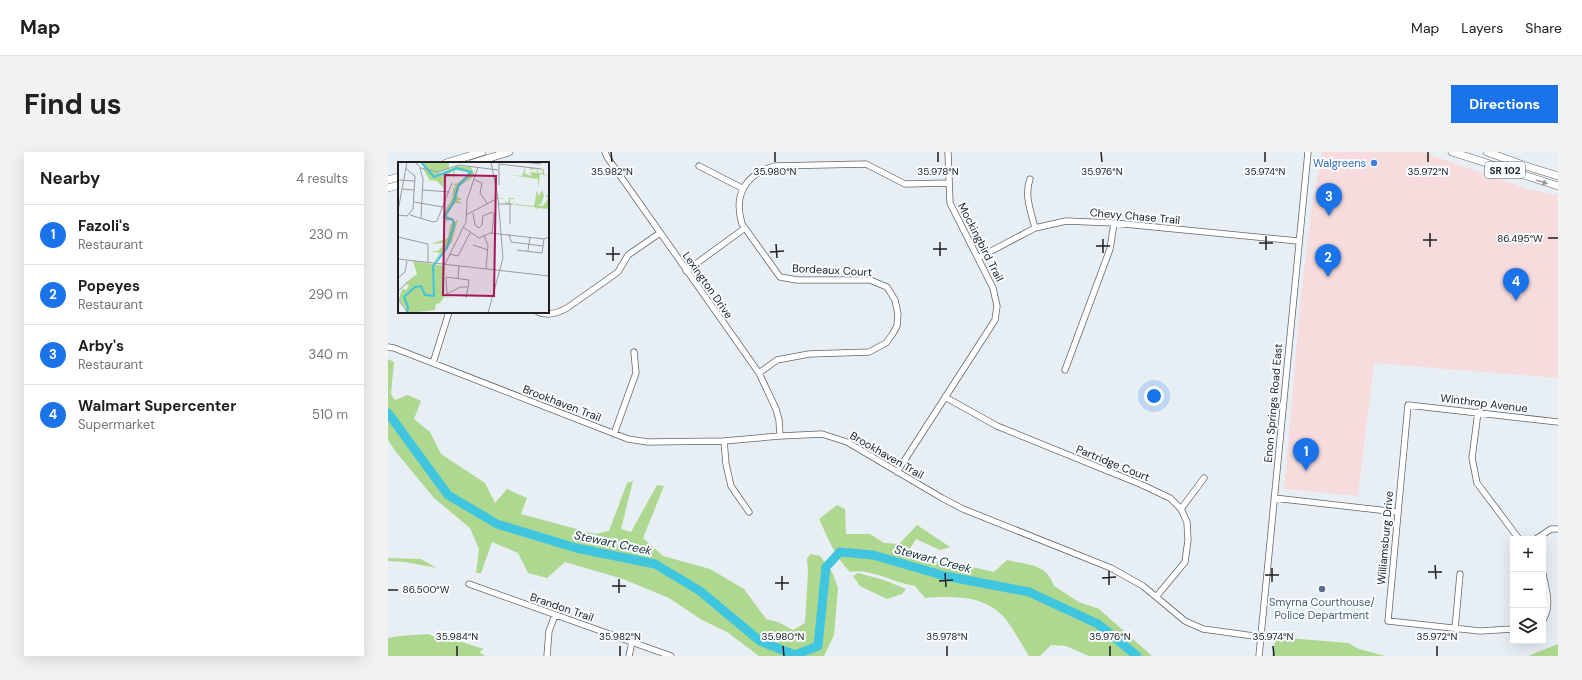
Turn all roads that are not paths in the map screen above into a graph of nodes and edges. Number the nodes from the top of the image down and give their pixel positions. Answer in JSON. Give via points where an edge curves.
{"nodes":[{"id":1,"x":482,"y":152,"type":"edge"},
{"id":2,"x":509,"y":152,"type":"edge"},
{"id":3,"x":605,"y":152,"type":"edge"},
{"id":4,"x":948,"y":152,"type":"edge"},
{"id":5,"x":1308,"y":152,"type":"edge"},
{"id":6,"x":1452,"y":152,"type":"edge"},
{"id":7,"x":1487,"y":152,"type":"edge"},
{"id":8,"x":449,"y":162,"type":"edge"},
{"id":9,"x":477,"y":162,"type":"edge"},
{"id":10,"x":699,"y":166,"type":"dead end"},
{"id":11,"x":1558,"y":176,"type":"edge"},
{"id":12,"x":398,"y":177,"type":"edge"},
{"id":13,"x":1030,"y":179,"type":"dead end"},
{"id":14,"x":388,"y":180,"type":"edge"},
{"id":15,"x":949,"y":184,"type":"junction"},
{"id":16,"x":398,"y":185,"type":"edge"},
{"id":17,"x":1558,"y":186,"type":"edge"},
{"id":18,"x":388,"y":188,"type":"edge"},
{"id":19,"x":742,"y":188,"type":"junction"},
{"id":20,"x":1114,"y":224,"type":"junction"},
{"id":21,"x":746,"y":228,"type":"junction"},
{"id":22,"x":1035,"y":228,"type":"junction"},
{"id":23,"x":660,"y":234,"type":"junction"},
{"id":24,"x":1298,"y":241,"type":"junction"},
{"id":25,"x":978,"y":258,"type":"junction"},
{"id":26,"x":686,"y":271,"type":"junction"},
{"id":27,"x":449,"y":313,"type":"edge"},
{"id":28,"x":540,"y":313,"type":"edge"},
{"id":29,"x":388,"y":347,"type":"edge"},
{"id":30,"x":634,"y":352,"type":"dead end"},
{"id":31,"x":433,"y":363,"type":"junction"},
{"id":32,"x":1065,"y":370,"type":"dead end"},
{"id":33,"x":759,"y":374,"type":"junction"},
{"id":34,"x":945,"y":397,"type":"junction"},
{"id":35,"x":1408,"y":405,"type":"joint"},
{"id":36,"x":1478,"y":412,"type":"junction"},
{"id":37,"x":1558,"y":422,"type":"edge"},
{"id":38,"x":614,"y":434,"type":"junction"},
{"id":39,"x":780,"y":436,"type":"junction"},
{"id":40,"x":724,"y":442,"type":"junction"},
{"id":41,"x":898,"y":472,"type":"junction"},
{"id":42,"x":1204,"y":478,"type":"dead end"},
{"id":43,"x":1274,"y":498,"type":"junction"},
{"id":44,"x":1181,"y":509,"type":"junction"},
{"id":45,"x":749,"y":512,"type":"dead end"},
{"id":46,"x":1398,"y":512,"type":"junction"},
{"id":47,"x":1558,"y":529,"type":"edge"},
{"id":48,"x":1517,"y":536,"type":"edge"},
{"id":49,"x":1540,"y":536,"type":"edge"},
{"id":50,"x":1460,"y":574,"type":"dead end"},
{"id":51,"x":469,"y":584,"type":"dead end"},
{"id":52,"x":1546,"y":593,"type":"edge"},
{"id":53,"x":1156,"y":597,"type":"junction"},
{"id":54,"x":555,"y":615,"type":"junction"},
{"id":55,"x":1546,"y":615,"type":"edge"},
{"id":56,"x":1455,"y":629,"type":"junction"},
{"id":57,"x":1510,"y":629,"type":"edge"},
{"id":58,"x":1261,"y":637,"type":"junction"},
{"id":59,"x":632,"y":642,"type":"junction"},
{"id":60,"x":547,"y":656,"type":"edge"},
{"id":61,"x":629,"y":656,"type":"edge"},
{"id":62,"x":671,"y":656,"type":"edge"},
{"id":63,"x":1259,"y":656,"type":"edge"}],
"edges":[{"from":1,"to":8,"type":"main road"},
{"from":2,"to":9,"type":"main road"},
{"from":3,"to":23,"type":"street","name":"Lexington Drive"},
{"from":4,"to":15,"type":"street","name":"Mockingbird Trail"},
{"from":5,"to":24,"type":"street","name":"Enon Springs Road East"},
{"from":6,"to":17,"type":"main road","number":"SR 102","one_way":true},
{"from":7,"to":11,"type":"main road","number":"SR 102"},
{"from":10,"to":19,"type":"street"},
{"from":12,"to":14,"type":"main road"},
{"from":13,"to":22,"type":"street","via":[[1028,202]]},
{"from":15,"to":19,"type":"street","via":[[905,184],[866,164],[775,166],[761,170]]},
{"from":15,"to":25,"type":"street","name":"Mockingbird Trail","via":[[950,203]]},
{"from":16,"to":18,"type":"main road"},
{"from":19,"to":21,"type":"street","name":"Bordeaux Court","via":[[739,214]]},
{"from":20,"to":22,"type":"street","name":"Chevy Chase Trail","via":[[1066,221]]},
{"from":20,"to":24,"type":"street","name":"Chevy Chase Trail"},
{"from":20,"to":32,"type":"street","via":[[1110,249]]},
{"from":21,"to":26,"type":"street"},
{"from":21,"to":33,"type":"street","name":"Bordeaux Court","via":[[780,277],[797,280],[870,280],[887,287],[895,300],[898,314],[897,326],[886,343],[869,352],[809,354],[777,360]]},
{"from":22,"to":25,"type":"street","name":"Chevy Chase Trail"},
{"from":23,"to":26,"type":"street","name":"Lexington Drive"},
{"from":23,"to":28,"type":"street","via":[[628,255],[618,272],[567,308],[559,312]]},
{"from":24,"to":43,"type":"street","name":"Enon Springs Road East"},
{"from":25,"to":34,"type":"street","name":"Mockingbird Trail","via":[[993,288],[997,306],[995,320]]},
{"from":26,"to":33,"type":"street","name":"Lexington Drive"},
{"from":27,"to":31,"type":"street"},
{"from":29,"to":31,"type":"street","name":"Brookhaven Trail"},
{"from":30,"to":38,"type":"street","via":[[636,373]]},
{"from":31,"to":38,"type":"street","name":"Brookhaven Trail"},
{"from":33,"to":39,"type":"street","name":"Lexington Drive","via":[[776,409]]},
{"from":34,"to":41,"type":"street","name":"Mockingbird Trail"},
{"from":34,"to":44,"type":"street","name":"Partridge Court","via":[[997,426],[1170,498]]},
{"from":35,"to":36,"type":"street","name":"Winthrop Avenue"},
{"from":35,"to":46,"type":"street","name":"Williamsburg Drive"},
{"from":36,"to":37,"type":"street","name":"Winthrop Avenue"},
{"from":36,"to":48,"type":"street","via":[[1472,458],[1477,483]]},
{"from":38,"to":40,"type":"street","name":"Brookhaven Trail","via":[[648,442]]},
{"from":39,"to":40,"type":"street","name":"Brookhaven Trail"},
{"from":39,"to":41,"type":"street","name":"Brookhaven Trail","via":[[822,434],[847,442]]},
{"from":40,"to":45,"type":"street","via":[[731,486]]},
{"from":41,"to":53,"type":"street","name":"Brookhaven Trail","via":[[963,509],[1111,568],[1143,586]]},
{"from":42,"to":44,"type":"street"},
{"from":43,"to":46,"type":"street"},
{"from":43,"to":58,"type":"street","name":"Enon Springs Road East"},
{"from":44,"to":53,"type":"street","via":[[1187,522],[1185,562]]},
{"from":46,"to":56,"type":"street","name":"Williamsburg Drive","via":[[1388,621]]},
{"from":47,"to":49,"type":"street","via":[[1551,529]]},
{"from":50,"to":56,"type":"street"},
{"from":51,"to":54,"type":"street","name":"Brandon Trail"},
{"from":52,"to":55,"type":"street"},
{"from":53,"to":58,"type":"street","name":"Brookhaven Trail","via":[[1184,621],[1202,629]]},
{"from":54,"to":59,"type":"street","name":"Brandon Trail"},
{"from":54,"to":60,"type":"street","via":[[549,631]]},
{"from":56,"to":57,"type":"street","name":"Williamsburg Drive"},
{"from":58,"to":63,"type":"street","name":"Enon Springs Road East"},
{"from":59,"to":61,"type":"street"},
{"from":59,"to":62,"type":"street","name":"Brandon Trail"}]}
